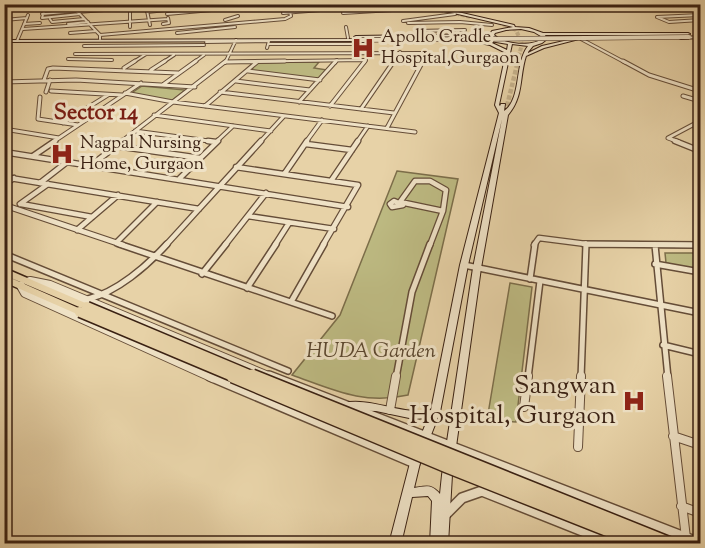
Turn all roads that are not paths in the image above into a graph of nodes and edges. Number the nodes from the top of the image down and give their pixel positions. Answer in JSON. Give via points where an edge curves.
{"nodes":[{"id":1,"x":19,"y":4,"type":"edge"},
{"id":2,"x":109,"y":4,"type":"edge"},
{"id":3,"x":206,"y":4,"type":"edge"},
{"id":4,"x":396,"y":4,"type":"edge"},
{"id":5,"x":411,"y":4,"type":"edge"},
{"id":6,"x":45,"y":5,"type":"edge"},
{"id":7,"x":194,"y":5,"type":"edge"},
{"id":8,"x":417,"y":5,"type":"edge"},
{"id":9,"x":70,"y":6,"type":"edge"},
{"id":10,"x":127,"y":7,"type":"edge"},
{"id":11,"x":147,"y":8,"type":"edge"},
{"id":12,"x":337,"y":8,"type":"junction"},
{"id":13,"x":425,"y":8,"type":"junction"},
{"id":14,"x":17,"y":9,"type":"dead end"},
{"id":15,"x":166,"y":9,"type":"edge"},
{"id":16,"x":223,"y":9,"type":"dead end"},
{"id":17,"x":278,"y":9,"type":"dead end"},
{"id":18,"x":434,"y":9,"type":"dead end"},
{"id":19,"x":109,"y":10,"type":"junction"},
{"id":20,"x":43,"y":12,"type":"junction"},
{"id":21,"x":130,"y":12,"type":"dead end"},
{"id":22,"x":290,"y":12,"type":"junction"},
{"id":23,"x":283,"y":13,"type":"dead end"},
{"id":24,"x":344,"y":13,"type":"dead end"},
{"id":25,"x":446,"y":13,"type":"junction"},
{"id":26,"x":455,"y":14,"type":"junction"},
{"id":27,"x":80,"y":15,"type":"junction"},
{"id":28,"x":700,"y":15,"type":"edge"},
{"id":29,"x":418,"y":16,"type":"junction"},
{"id":30,"x":399,"y":17,"type":"dead end"},
{"id":31,"x":237,"y":18,"type":"joint"},
{"id":32,"x":168,"y":19,"type":"junction"},
{"id":33,"x":422,"y":19,"type":"junction"},
{"id":34,"x":4,"y":20,"type":"edge"},
{"id":35,"x":26,"y":20,"type":"junction"},
{"id":36,"x":700,"y":20,"type":"edge"},
{"id":37,"x":33,"y":21,"type":"dead end"},
{"id":38,"x":148,"y":21,"type":"junction"},
{"id":39,"x":403,"y":21,"type":"dead end"},
{"id":40,"x":88,"y":22,"type":"junction"},
{"id":41,"x":131,"y":22,"type":"junction"},
{"id":42,"x":184,"y":22,"type":"dead end"},
{"id":43,"x":243,"y":22,"type":"junction"},
{"id":44,"x":250,"y":22,"type":"junction"},
{"id":45,"x":429,"y":22,"type":"junction"},
{"id":46,"x":40,"y":23,"type":"dead end"},
{"id":47,"x":408,"y":23,"type":"dead end"},
{"id":48,"x":494,"y":23,"type":"junction"},
{"id":49,"x":68,"y":24,"type":"dead end"},
{"id":50,"x":163,"y":24,"type":"dead end"},
{"id":51,"x":150,"y":25,"type":"dead end"},
{"id":52,"x":215,"y":25,"type":"junction"},
{"id":53,"x":92,"y":26,"type":"junction"},
{"id":54,"x":78,"y":27,"type":"junction"},
{"id":55,"x":130,"y":27,"type":"dead end"},
{"id":56,"x":187,"y":27,"type":"junction"},
{"id":57,"x":235,"y":27,"type":"dead end"},
{"id":58,"x":345,"y":27,"type":"dead end"},
{"id":59,"x":253,"y":28,"type":"dead end"},
{"id":60,"x":520,"y":28,"type":"junction"},
{"id":61,"x":23,"y":29,"type":"junction"},
{"id":62,"x":102,"y":29,"type":"dead end"},
{"id":63,"x":503,"y":29,"type":"junction"},
{"id":64,"x":96,"y":30,"type":"junction"},
{"id":65,"x":416,"y":31,"type":"dead end"},
{"id":66,"x":70,"y":33,"type":"dead end"},
{"id":67,"x":76,"y":33,"type":"junction"},
{"id":68,"x":434,"y":33,"type":"junction"},
{"id":69,"x":542,"y":34,"type":"junction"},
{"id":70,"x":562,"y":34,"type":"junction"},
{"id":71,"x":178,"y":35,"type":"junction"},
{"id":72,"x":472,"y":35,"type":"junction"},
{"id":73,"x":492,"y":35,"type":"junction"},
{"id":74,"x":689,"y":36,"type":"junction"},
{"id":75,"x":700,"y":36,"type":"edge"},
{"id":76,"x":100,"y":37,"type":"junction"},
{"id":77,"x":350,"y":38,"type":"junction"},
{"id":78,"x":360,"y":39,"type":"junction"},
{"id":79,"x":578,"y":39,"type":"junction"},
{"id":80,"x":4,"y":40,"type":"edge"},
{"id":81,"x":17,"y":40,"type":"junction"},
{"id":82,"x":60,"y":40,"type":"junction"},
{"id":83,"x":90,"y":40,"type":"junction"},
{"id":84,"x":120,"y":40,"type":"junction"},
{"id":85,"x":162,"y":40,"type":"junction"},
{"id":86,"x":466,"y":40,"type":"junction"},
{"id":87,"x":497,"y":40,"type":"junction"},
{"id":88,"x":545,"y":40,"type":"junction"},
{"id":89,"x":235,"y":41,"type":"junction"},
{"id":90,"x":290,"y":41,"type":"junction"},
{"id":91,"x":205,"y":42,"type":"junction"},
{"id":92,"x":269,"y":42,"type":"junction"},
{"id":93,"x":366,"y":42,"type":"junction"},
{"id":94,"x":510,"y":44,"type":"junction"},
{"id":95,"x":84,"y":45,"type":"junction"},
{"id":96,"x":114,"y":45,"type":"junction"},
{"id":97,"x":157,"y":45,"type":"junction"},
{"id":98,"x":176,"y":45,"type":"junction"},
{"id":99,"x":532,"y":45,"type":"junction"},
{"id":100,"x":289,"y":49,"type":"dead end"},
{"id":101,"x":79,"y":50,"type":"dead end"},
{"id":102,"x":199,"y":51,"type":"dead end"},
{"id":103,"x":400,"y":52,"type":"junction"},
{"id":104,"x":508,"y":52,"type":"junction"},
{"id":105,"x":368,"y":53,"type":"junction"},
{"id":106,"x":75,"y":54,"type":"dead end"},
{"id":107,"x":121,"y":54,"type":"junction"},
{"id":108,"x":146,"y":54,"type":"junction"},
{"id":109,"x":176,"y":54,"type":"junction"},
{"id":110,"x":204,"y":54,"type":"junction"},
{"id":111,"x":231,"y":54,"type":"junction"},
{"id":112,"x":524,"y":56,"type":"junction"},
{"id":113,"x":68,"y":59,"type":"dead end"},
{"id":114,"x":112,"y":60,"type":"junction"},
{"id":115,"x":337,"y":60,"type":"junction"},
{"id":116,"x":366,"y":60,"type":"junction"},
{"id":117,"x":226,"y":62,"type":"junction"},
{"id":118,"x":257,"y":62,"type":"junction"},
{"id":119,"x":98,"y":68,"type":"junction"},
{"id":120,"x":122,"y":69,"type":"junction"},
{"id":121,"x":150,"y":71,"type":"junction"},
{"id":122,"x":248,"y":71,"type":"junction"},
{"id":123,"x":178,"y":73,"type":"junction"},
{"id":124,"x":45,"y":80,"type":"junction"},
{"id":125,"x":50,"y":80,"type":"junction"},
{"id":126,"x":320,"y":80,"type":"junction"},
{"id":127,"x":236,"y":81,"type":"junction"},
{"id":128,"x":4,"y":82,"type":"edge"},
{"id":129,"x":141,"y":83,"type":"junction"},
{"id":130,"x":164,"y":84,"type":"junction"},
{"id":131,"x":195,"y":87,"type":"junction"},
{"id":132,"x":282,"y":87,"type":"junction"},
{"id":133,"x":309,"y":90,"type":"junction"},
{"id":134,"x":700,"y":91,"type":"edge"},
{"id":135,"x":220,"y":92,"type":"junction"},
{"id":136,"x":109,"y":94,"type":"junction"},
{"id":137,"x":124,"y":94,"type":"junction"},
{"id":138,"x":684,"y":96,"type":"dead end"},
{"id":139,"x":40,"y":97,"type":"dead end"},
{"id":140,"x":272,"y":99,"type":"junction"},
{"id":141,"x":700,"y":101,"type":"edge"},
{"id":142,"x":173,"y":102,"type":"junction"},
{"id":143,"x":299,"y":102,"type":"junction"},
{"id":144,"x":204,"y":106,"type":"junction"},
{"id":145,"x":330,"y":106,"type":"junction"},
{"id":146,"x":361,"y":109,"type":"junction"},
{"id":147,"x":504,"y":110,"type":"junction"},
{"id":148,"x":394,"y":113,"type":"junction"},
{"id":149,"x":154,"y":115,"type":"junction"},
{"id":150,"x":284,"y":116,"type":"junction"},
{"id":151,"x":322,"y":120,"type":"junction"},
{"id":152,"x":700,"y":121,"type":"edge"},
{"id":153,"x":63,"y":123,"type":"junction"},
{"id":154,"x":78,"y":125,"type":"junction"},
{"id":155,"x":233,"y":126,"type":"junction"},
{"id":156,"x":368,"y":126,"type":"junction"},
{"id":157,"x":387,"y":128,"type":"junction"},
{"id":158,"x":4,"y":129,"type":"edge"},
{"id":159,"x":135,"y":131,"type":"junction"},
{"id":160,"x":271,"y":131,"type":"junction"},
{"id":161,"x":415,"y":132,"type":"dead end"},
{"id":162,"x":59,"y":138,"type":"junction"},
{"id":163,"x":216,"y":142,"type":"junction"},
{"id":164,"x":306,"y":144,"type":"junction"},
{"id":165,"x":116,"y":146,"type":"junction"},
{"id":166,"x":352,"y":150,"type":"junction"},
{"id":167,"x":700,"y":151,"type":"edge"},
{"id":168,"x":4,"y":152,"type":"edge"},
{"id":169,"x":33,"y":156,"type":"junction"},
{"id":170,"x":200,"y":158,"type":"junction"},
{"id":171,"x":67,"y":162,"type":"junction"},
{"id":172,"x":155,"y":162,"type":"dead end"},
{"id":173,"x":90,"y":166,"type":"junction"},
{"id":174,"x":236,"y":167,"type":"junction"},
{"id":175,"x":190,"y":168,"type":"junction"},
{"id":176,"x":285,"y":173,"type":"junction"},
{"id":177,"x":4,"y":177,"type":"edge"},
{"id":178,"x":14,"y":178,"type":"junction"},
{"id":179,"x":180,"y":178,"type":"junction"},
{"id":180,"x":332,"y":181,"type":"junction"},
{"id":181,"x":40,"y":183,"type":"junction"},
{"id":182,"x":48,"y":184,"type":"junction"},
{"id":183,"x":4,"y":185,"type":"edge"},
{"id":184,"x":219,"y":185,"type":"junction"},
{"id":185,"x":266,"y":193,"type":"junction"},
{"id":186,"x":118,"y":195,"type":"junction"},
{"id":187,"x":157,"y":202,"type":"junction"},
{"id":188,"x":21,"y":204,"type":"junction"},
{"id":189,"x":4,"y":205,"type":"edge"},
{"id":190,"x":348,"y":207,"type":"junction"},
{"id":191,"x":14,"y":208,"type":"junction"},
{"id":192,"x":199,"y":209,"type":"junction"},
{"id":193,"x":443,"y":211,"type":"junction"},
{"id":194,"x":249,"y":216,"type":"junction"},
{"id":195,"x":92,"y":217,"type":"junction"},
{"id":196,"x":289,"y":223,"type":"junction"},
{"id":197,"x":334,"y":229,"type":"junction"},
{"id":198,"x":77,"y":230,"type":"junction"},
{"id":199,"x":116,"y":243,"type":"junction"},
{"id":200,"x":585,"y":244,"type":"junction"},
{"id":201,"x":655,"y":245,"type":"junction"},
{"id":202,"x":700,"y":245,"type":"edge"},
{"id":203,"x":4,"y":254,"type":"edge"},
{"id":204,"x":155,"y":257,"type":"junction"},
{"id":205,"x":656,"y":264,"type":"junction"},
{"id":206,"x":464,"y":265,"type":"junction"},
{"id":207,"x":477,"y":268,"type":"junction"},
{"id":208,"x":4,"y":271,"type":"edge"},
{"id":209,"x":700,"y":272,"type":"edge"},
{"id":210,"x":202,"y":274,"type":"junction"},
{"id":211,"x":4,"y":278,"type":"edge"},
{"id":212,"x":530,"y":279,"type":"junction"},
{"id":213,"x":540,"y":281,"type":"junction"},
{"id":214,"x":25,"y":283,"type":"junction"},
{"id":215,"x":247,"y":288,"type":"junction"},
{"id":216,"x":585,"y":291,"type":"junction"},
{"id":217,"x":104,"y":295,"type":"junction"},
{"id":218,"x":291,"y":302,"type":"junction"},
{"id":219,"x":659,"y":305,"type":"junction"},
{"id":220,"x":84,"y":306,"type":"junction"},
{"id":221,"x":105,"y":308,"type":"junction"},
{"id":222,"x":700,"y":313,"type":"edge"},
{"id":223,"x":332,"y":316,"type":"dead end"},
{"id":224,"x":663,"y":345,"type":"junction"},
{"id":225,"x":700,"y":354,"type":"edge"},
{"id":226,"x":288,"y":371,"type":"dead end"},
{"id":227,"x":346,"y":405,"type":"junction"},
{"id":228,"x":524,"y":407,"type":"dead end"},
{"id":229,"x":390,"y":410,"type":"junction"},
{"id":230,"x":435,"y":411,"type":"junction"},
{"id":231,"x":380,"y":419,"type":"junction"},
{"id":232,"x":673,"y":436,"type":"junction"},
{"id":233,"x":426,"y":438,"type":"junction"},
{"id":234,"x":367,"y":441,"type":"junction"},
{"id":235,"x":700,"y":445,"type":"edge"},
{"id":236,"x":454,"y":447,"type":"junction"},
{"id":237,"x":578,"y":447,"type":"dead end"},
{"id":238,"x":415,"y":463,"type":"junction"},
{"id":239,"x":508,"y":469,"type":"junction"},
{"id":240,"x":407,"y":493,"type":"junction"},
{"id":241,"x":501,"y":497,"type":"junction"},
{"id":242,"x":681,"y":506,"type":"junction"},
{"id":243,"x":700,"y":513,"type":"edge"},
{"id":244,"x":446,"y":514,"type":"junction"},
{"id":245,"x":686,"y":538,"type":"junction"},
{"id":246,"x":395,"y":543,"type":"edge"},
{"id":247,"x":436,"y":543,"type":"edge"},
{"id":248,"x":442,"y":543,"type":"edge"},
{"id":249,"x":615,"y":543,"type":"edge"},
{"id":250,"x":644,"y":543,"type":"edge"},
{"id":251,"x":670,"y":543,"type":"edge"},
{"id":252,"x":700,"y":543,"type":"edge"}],
"edges":[{"from":1,"to":14,"type":"street"},
{"from":2,"to":19,"type":"street"},
{"from":3,"to":7,"type":"street"},
{"from":4,"to":12,"type":"street"},
{"from":5,"to":8,"type":"main road"},
{"from":6,"to":9,"type":"street"},
{"from":6,"to":20,"type":"street"},
{"from":7,"to":15,"type":"street"},
{"from":8,"to":13,"type":"main road"},
{"from":8,"to":18,"type":"main road"},
{"from":8,"to":48,"type":"main road"},
{"from":9,"to":20,"type":"street"},
{"from":9,"to":27,"type":"street"},
{"from":10,"to":11,"type":"street"},
{"from":10,"to":19,"type":"street"},
{"from":11,"to":15,"type":"street"},
{"from":11,"to":38,"type":"street"},
{"from":12,"to":17,"type":"street"},
{"from":12,"to":22,"type":"street"},
{"from":13,"to":24,"type":"street"},
{"from":13,"to":25,"type":"main road"},
{"from":15,"to":16,"type":"street"},
{"from":15,"to":32,"type":"street"},
{"from":19,"to":27,"type":"street"},
{"from":20,"to":27,"type":"street"},
{"from":20,"to":27,"type":"street","via":[[42,18],[52,22]]},
{"from":21,"to":41,"type":"street"},
{"from":22,"to":23,"type":"street"},
{"from":22,"to":44,"type":"street","via":[[288,18]]},
{"from":25,"to":26,"type":"main road"},
{"from":25,"to":29,"type":"street"},
{"from":26,"to":33,"type":"street"},
{"from":26,"to":48,"type":"main road"},
{"from":27,"to":40,"type":"street"},
{"from":28,"to":36,"type":"street","via":[[657,17],[669,22]]},
{"from":29,"to":30,"type":"street"},
{"from":29,"to":33,"type":"street"},
{"from":31,"to":43,"type":"street"},
{"from":31,"to":52,"type":"street"},
{"from":32,"to":38,"type":"street"},
{"from":32,"to":50,"type":"street","via":[[170,23]]},
{"from":33,"to":39,"type":"street"},
{"from":34,"to":35,"type":"street"},
{"from":35,"to":37,"type":"street"},
{"from":35,"to":46,"type":"street"},
{"from":35,"to":61,"type":"street"},
{"from":38,"to":41,"type":"street"},
{"from":38,"to":51,"type":"street"},
{"from":40,"to":49,"type":"street"},
{"from":40,"to":53,"type":"street"},
{"from":41,"to":53,"type":"street"},
{"from":41,"to":55,"type":"street"},
{"from":42,"to":56,"type":"street"},
{"from":43,"to":44,"type":"street"},
{"from":43,"to":52,"type":"street"},
{"from":44,"to":59,"type":"street"},
{"from":45,"to":47,"type":"street"},
{"from":45,"to":48,"type":"street"},
{"from":45,"to":68,"type":"street"},
{"from":48,"to":60,"type":"main road"},
{"from":48,"to":63,"type":"main road"},
{"from":48,"to":70,"type":"main road"},
{"from":48,"to":72,"type":"main road","via":[[487,31]]},
{"from":52,"to":56,"type":"street"},
{"from":53,"to":54,"type":"street"},
{"from":53,"to":64,"type":"street"},
{"from":54,"to":61,"type":"street"},
{"from":54,"to":67,"type":"street"},
{"from":56,"to":76,"type":"street"},
{"from":57,"to":71,"type":"street"},
{"from":58,"to":77,"type":"street"},
{"from":60,"to":63,"type":"main road"},
{"from":60,"to":69,"type":"main road"},
{"from":61,"to":81,"type":"street"},
{"from":62,"to":64,"type":"street"},
{"from":63,"to":73,"type":"main road"},
{"from":64,"to":67,"type":"street"},
{"from":64,"to":76,"type":"street"},
{"from":65,"to":68,"type":"street"},
{"from":66,"to":67,"type":"street"},
{"from":68,"to":72,"type":"main road"},
{"from":68,"to":72,"type":"street","via":[[463,29]]},
{"from":68,"to":77,"type":"main road"},
{"from":69,"to":70,"type":"main road"},
{"from":69,"to":88,"type":"main road"},
{"from":70,"to":74,"type":"main road"},
{"from":71,"to":76,"type":"main road"},
{"from":71,"to":85,"type":"main road"},
{"from":71,"to":91,"type":"main road"},
{"from":71,"to":92,"type":"main road"},
{"from":71,"to":98,"type":"street"},
{"from":72,"to":73,"type":"main road"},
{"from":73,"to":87,"type":"main road"},
{"from":74,"to":75,"type":"main road"},
{"from":74,"to":78,"type":"main road","bridge":true},
{"from":75,"to":79,"type":"main road"},
{"from":76,"to":82,"type":"main road"},
{"from":77,"to":78,"type":"main road"},
{"from":77,"to":92,"type":"main road"},
{"from":78,"to":90,"type":"main road"},
{"from":79,"to":88,"type":"main road"},
{"from":79,"to":112,"type":"main road","via":[[543,46]]},
{"from":79,"to":134,"type":"street","via":[[649,75]]},
{"from":80,"to":81,"type":"main road"},
{"from":81,"to":82,"type":"main road"},
{"from":82,"to":83,"type":"main road"},
{"from":83,"to":84,"type":"main road"},
{"from":83,"to":95,"type":"street"},
{"from":84,"to":85,"type":"main road"},
{"from":84,"to":96,"type":"street"},
{"from":85,"to":97,"type":"street"},
{"from":86,"to":87,"type":"main road"},
{"from":86,"to":93,"type":"main road"},
{"from":86,"to":104,"type":"main road","via":[[491,44]]},
{"from":87,"to":94,"type":"main road"},
{"from":88,"to":99,"type":"main road"},
{"from":89,"to":91,"type":"main road"},
{"from":89,"to":92,"type":"main road"},
{"from":89,"to":111,"type":"street"},
{"from":90,"to":92,"type":"main road"},
{"from":90,"to":93,"type":"main road"},
{"from":90,"to":100,"type":"street"},
{"from":91,"to":98,"type":"street"},
{"from":91,"to":102,"type":"street"},
{"from":93,"to":105,"type":"street"},
{"from":94,"to":99,"type":"main road"},
{"from":94,"to":104,"type":"main road"},
{"from":95,"to":96,"type":"street"},
{"from":95,"to":101,"type":"street"},
{"from":96,"to":97,"type":"street"},
{"from":97,"to":98,"type":"street"},
{"from":99,"to":112,"type":"main road"},
{"from":103,"to":105,"type":"street"},
{"from":103,"to":146,"type":"street"},
{"from":103,"to":148,"type":"street","via":[[429,54]]},
{"from":104,"to":147,"type":"main road","via":[[497,105]]},
{"from":105,"to":111,"type":"street"},
{"from":105,"to":116,"type":"street"},
{"from":106,"to":107,"type":"street"},
{"from":107,"to":108,"type":"street"},
{"from":107,"to":114,"type":"street"},
{"from":108,"to":109,"type":"street"},
{"from":108,"to":120,"type":"street"},
{"from":109,"to":110,"type":"street"},
{"from":109,"to":121,"type":"street"},
{"from":110,"to":111,"type":"street"},
{"from":110,"to":123,"type":"street"},
{"from":111,"to":117,"type":"street"},
{"from":112,"to":147,"type":"main road","via":[[514,107]]},
{"from":113,"to":114,"type":"street"},
{"from":114,"to":119,"type":"street"},
{"from":115,"to":116,"type":"street"},
{"from":115,"to":118,"type":"street"},
{"from":115,"to":126,"type":"street"},
{"from":116,"to":145,"type":"street"},
{"from":117,"to":118,"type":"street"},
{"from":117,"to":131,"type":"street"},
{"from":118,"to":122,"type":"street"},
{"from":119,"to":120,"type":"street"},
{"from":119,"to":124,"type":"street","via":[[50,68]]},
{"from":120,"to":121,"type":"street"},
{"from":121,"to":123,"type":"street"},
{"from":122,"to":126,"type":"street"},
{"from":122,"to":127,"type":"street"},
{"from":123,"to":130,"type":"street"},
{"from":124,"to":125,"type":"street"},
{"from":124,"to":128,"type":"street"},
{"from":125,"to":129,"type":"street"},
{"from":125,"to":136,"type":"street","via":[[49,92]]},
{"from":126,"to":133,"type":"street"},
{"from":127,"to":132,"type":"street"},
{"from":127,"to":135,"type":"street"},
{"from":129,"to":130,"type":"street"},
{"from":129,"to":137,"type":"street"},
{"from":130,"to":131,"type":"street"},
{"from":131,"to":142,"type":"street"},
{"from":132,"to":133,"type":"street"},
{"from":132,"to":140,"type":"street"},
{"from":133,"to":143,"type":"street"},
{"from":135,"to":140,"type":"street"},
{"from":135,"to":144,"type":"street"},
{"from":136,"to":137,"type":"street"},
{"from":136,"to":153,"type":"street"},
{"from":137,"to":142,"type":"street"},
{"from":137,"to":154,"type":"street"},
{"from":138,"to":141,"type":"street"},
{"from":139,"to":153,"type":"street","via":[[37,118]]},
{"from":140,"to":143,"type":"street"},
{"from":142,"to":144,"type":"street"},
{"from":142,"to":149,"type":"street"},
{"from":143,"to":145,"type":"street"},
{"from":144,"to":150,"type":"street"},
{"from":145,"to":146,"type":"street"},
{"from":146,"to":148,"type":"street"},
{"from":147,"to":206,"type":"main road"},
{"from":147,"to":207,"type":"main road"},
{"from":148,"to":157,"type":"street"},
{"from":149,"to":155,"type":"street"},
{"from":149,"to":159,"type":"street"},
{"from":150,"to":151,"type":"street"},
{"from":150,"to":160,"type":"street"},
{"from":151,"to":156,"type":"street"},
{"from":151,"to":164,"type":"street"},
{"from":152,"to":167,"type":"street","via":[[668,138]]},
{"from":153,"to":154,"type":"street"},
{"from":154,"to":162,"type":"street"},
{"from":155,"to":160,"type":"street"},
{"from":155,"to":163,"type":"street"},
{"from":156,"to":157,"type":"street"},
{"from":156,"to":166,"type":"street"},
{"from":157,"to":161,"type":"street"},
{"from":158,"to":162,"type":"street"},
{"from":159,"to":163,"type":"street"},
{"from":159,"to":165,"type":"street"},
{"from":160,"to":174,"type":"street"},
{"from":162,"to":169,"type":"street"},
{"from":163,"to":170,"type":"street"},
{"from":164,"to":166,"type":"street"},
{"from":164,"to":176,"type":"street"},
{"from":165,"to":170,"type":"street"},
{"from":165,"to":173,"type":"street"},
{"from":166,"to":180,"type":"street"},
{"from":168,"to":169,"type":"street"},
{"from":169,"to":171,"type":"street"},
{"from":170,"to":175,"type":"street"},
{"from":171,"to":173,"type":"street"},
{"from":171,"to":181,"type":"street"},
{"from":172,"to":175,"type":"street"},
{"from":173,"to":179,"type":"street"},
{"from":174,"to":176,"type":"street"},
{"from":174,"to":184,"type":"street"},
{"from":175,"to":179,"type":"street"},
{"from":176,"to":180,"type":"street"},
{"from":177,"to":178,"type":"street"},
{"from":178,"to":181,"type":"street"},
{"from":178,"to":183,"type":"street"},
{"from":179,"to":184,"type":"street"},
{"from":180,"to":190,"type":"street","via":[[358,185]]},
{"from":181,"to":182,"type":"street"},
{"from":182,"to":186,"type":"street"},
{"from":182,"to":188,"type":"street"},
{"from":184,"to":185,"type":"street"},
{"from":184,"to":192,"type":"street"},
{"from":185,"to":190,"type":"street"},
{"from":185,"to":194,"type":"street"},
{"from":186,"to":187,"type":"street"},
{"from":186,"to":195,"type":"street"},
{"from":187,"to":192,"type":"street"},
{"from":187,"to":199,"type":"street"},
{"from":188,"to":191,"type":"street"},
{"from":188,"to":195,"type":"street"},
{"from":189,"to":191,"type":"street"},
{"from":190,"to":197,"type":"street"},
{"from":191,"to":198,"type":"street"},
{"from":192,"to":204,"type":"street"},
{"from":193,"to":193,"type":"street","via":[[446,190],[430,181],[415,181],[400,202]]},
{"from":193,"to":229,"type":"street","via":[[412,292]]},
{"from":194,"to":196,"type":"street"},
{"from":194,"to":210,"type":"street"},
{"from":195,"to":198,"type":"street"},
{"from":196,"to":197,"type":"street"},
{"from":196,"to":215,"type":"street"},
{"from":197,"to":218,"type":"street"},
{"from":198,"to":199,"type":"street"},
{"from":199,"to":204,"type":"street"},
{"from":200,"to":201,"type":"street"},
{"from":200,"to":212,"type":"street","via":[[537,239]]},
{"from":200,"to":216,"type":"street"},
{"from":201,"to":202,"type":"street"},
{"from":201,"to":205,"type":"street"},
{"from":203,"to":217,"type":"street"},
{"from":204,"to":210,"type":"street"},
{"from":204,"to":217,"type":"street"},
{"from":205,"to":209,"type":"street"},
{"from":205,"to":219,"type":"street"},
{"from":206,"to":207,"type":"street"},
{"from":206,"to":230,"type":"main road"},
{"from":207,"to":212,"type":"street"},
{"from":207,"to":236,"type":"main road"},
{"from":208,"to":214,"type":"main road"},
{"from":210,"to":215,"type":"street"},
{"from":211,"to":214,"type":"main road"},
{"from":212,"to":213,"type":"street"},
{"from":213,"to":216,"type":"street"},
{"from":213,"to":228,"type":"street"},
{"from":214,"to":220,"type":"main road"},
{"from":214,"to":234,"type":"street","via":[[26,293],[81,320]]},
{"from":215,"to":218,"type":"street"},
{"from":216,"to":219,"type":"street"},
{"from":216,"to":237,"type":"street"},
{"from":217,"to":220,"type":"street"},
{"from":217,"to":221,"type":"street"},
{"from":217,"to":226,"type":"street"},
{"from":218,"to":223,"type":"street"},
{"from":219,"to":222,"type":"street"},
{"from":219,"to":224,"type":"street"},
{"from":220,"to":221,"type":"street"},
{"from":220,"to":250,"type":"main road","bridge":true,"via":[[447,466]]},
{"from":220,"to":251,"type":"main road","bridge":true},
{"from":221,"to":227,"type":"street"},
{"from":224,"to":225,"type":"street"},
{"from":224,"to":232,"type":"street"},
{"from":227,"to":229,"type":"main road"},
{"from":227,"to":231,"type":"street"},
{"from":229,"to":230,"type":"main road","via":[[415,415]]},
{"from":230,"to":233,"type":"main road"},
{"from":231,"to":233,"type":"street"},
{"from":231,"to":234,"type":"street"},
{"from":232,"to":235,"type":"street"},
{"from":232,"to":242,"type":"street"},
{"from":233,"to":236,"type":"street"},
{"from":233,"to":238,"type":"main road"},
{"from":234,"to":238,"type":"street"},
{"from":236,"to":239,"type":"street"},
{"from":236,"to":244,"type":"main road","via":[[447,475]]},
{"from":238,"to":240,"type":"main road"},
{"from":239,"to":241,"type":"street"},
{"from":239,"to":245,"type":"street"},
{"from":240,"to":246,"type":"main road"},
{"from":240,"to":247,"type":"main road","via":[[430,491],[438,499]]},
{"from":241,"to":244,"type":"street","via":[[482,491],[473,493]]},
{"from":241,"to":249,"type":"street"},
{"from":242,"to":243,"type":"street"},
{"from":242,"to":245,"type":"street"},
{"from":244,"to":248,"type":"main road"},
{"from":245,"to":252,"type":"street"}]}
